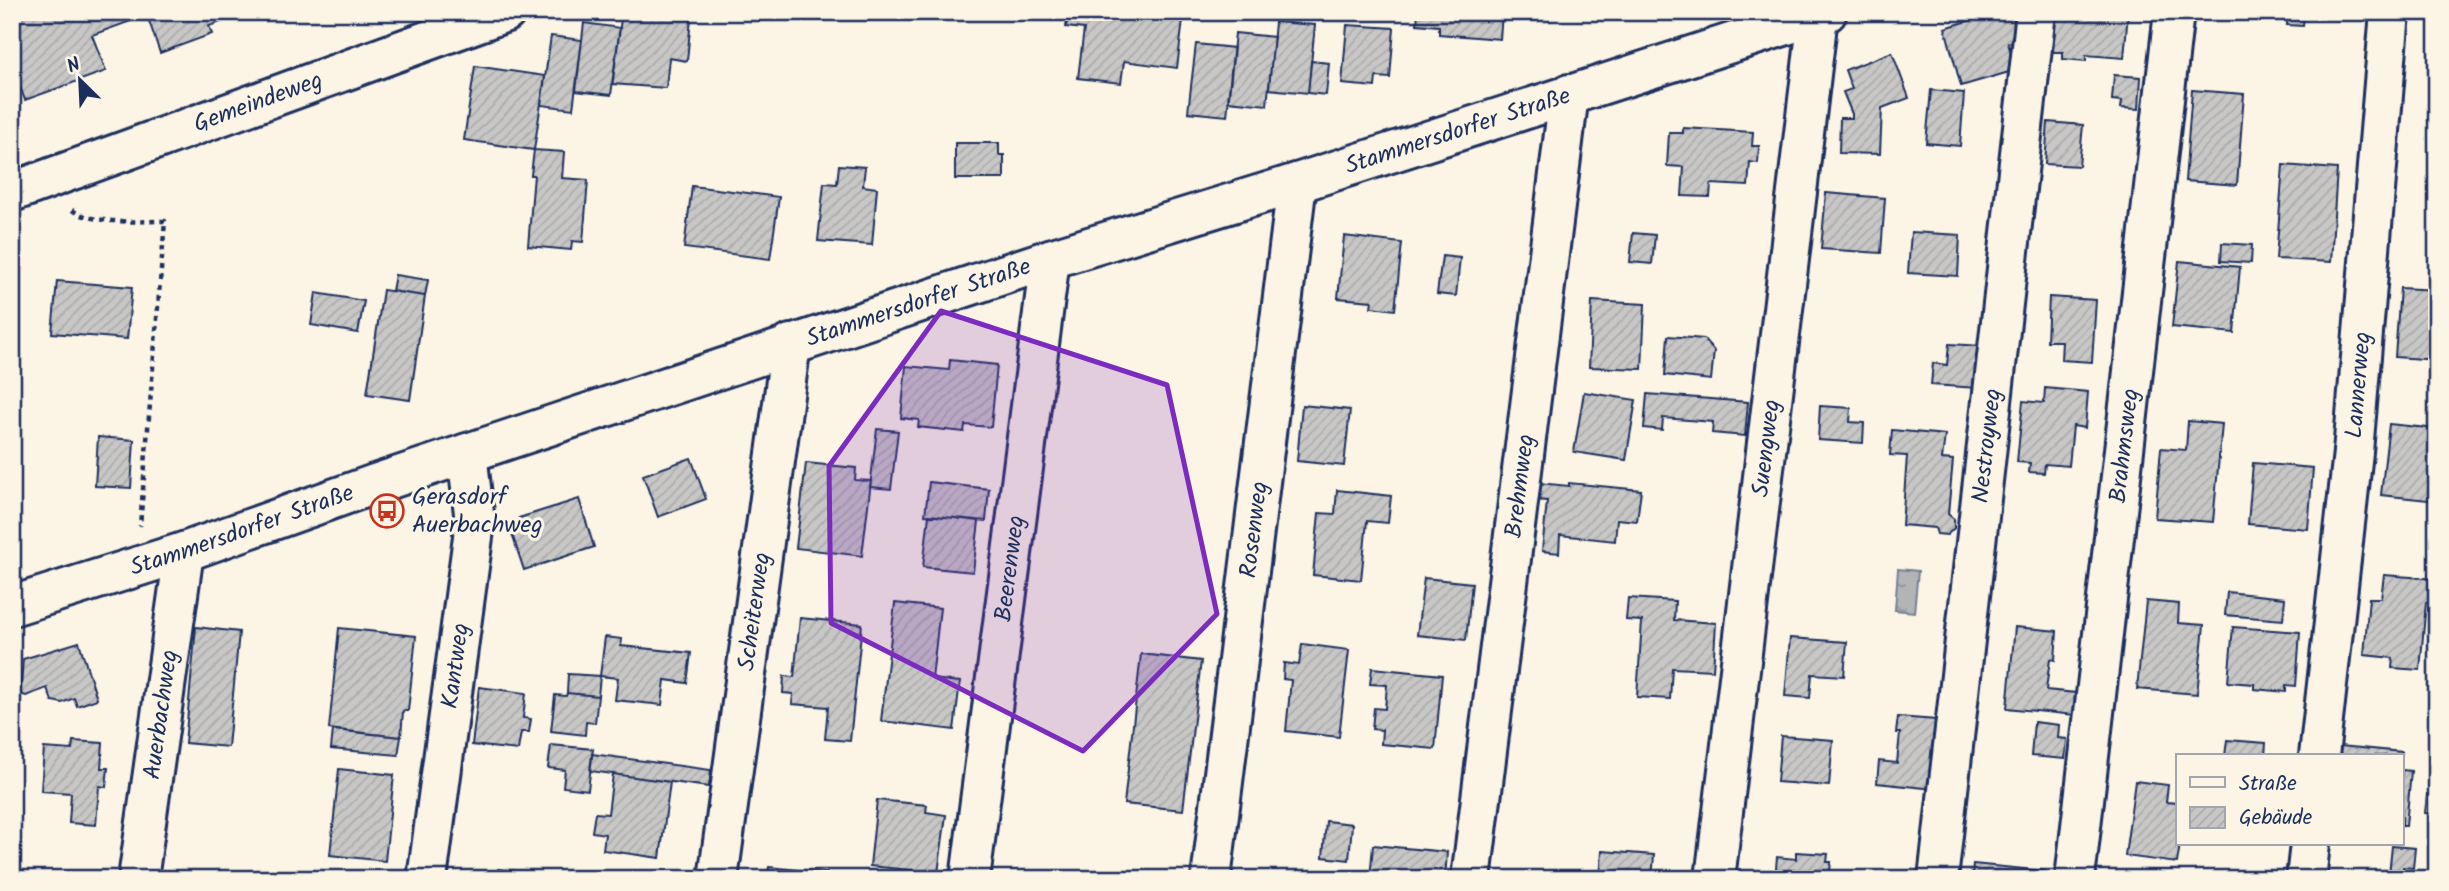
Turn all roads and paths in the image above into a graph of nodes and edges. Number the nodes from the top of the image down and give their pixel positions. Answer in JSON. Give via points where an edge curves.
{"nodes":[{"id":1,"x":506,"y":12,"type":"edge"},
{"id":2,"x":2036,"y":12,"type":"edge"},
{"id":3,"x":2174,"y":12,"type":"edge"},
{"id":4,"x":2390,"y":12,"type":"edge"},
{"id":5,"x":1822,"y":14,"type":"edge"},
{"id":6,"x":1569,"y":94,"type":"junction"},
{"id":7,"x":1297,"y":183,"type":"junction"},
{"id":8,"x":22,"y":189,"type":"edge"},
{"id":9,"x":1050,"y":259,"type":"junction"},
{"id":10,"x":791,"y":344,"type":"junction"},
{"id":11,"x":467,"y":453,"type":"junction"},
{"id":12,"x":184,"y":552,"type":"junction"},
{"id":13,"x":138,"y":566,"type":"junction"},
{"id":14,"x":12,"y":606,"type":"edge"},
{"id":15,"x":2319,"y":754,"type":"edge"},
{"id":16,"x":2310,"y":846,"type":"edge"},
{"id":17,"x":138,"y":879,"type":"edge"},
{"id":18,"x":427,"y":879,"type":"edge"},
{"id":19,"x":718,"y":879,"type":"edge"},
{"id":20,"x":970,"y":879,"type":"edge"},
{"id":21,"x":1210,"y":879,"type":"edge"},
{"id":22,"x":1471,"y":879,"type":"edge"},
{"id":23,"x":1715,"y":879,"type":"edge"},
{"id":24,"x":1938,"y":879,"type":"edge"},
{"id":25,"x":2075,"y":879,"type":"edge"},
{"id":26,"x":2306,"y":879,"type":"edge"}],
"edges":[{"from":1,"to":8,"type":"street","name":"Gemeindeweg"},
{"from":2,"to":24,"type":"street","name":"Nestroyweg"},
{"from":3,"to":25,"type":"street","name":"Brahmsweg"},
{"from":4,"to":15,"type":"street","name":"Lannerweg","via":[[2353,452]]},
{"from":5,"to":6,"type":"street","name":"Stammersdorfer Straße"},
{"from":5,"to":23,"type":"street","name":"Suengweg"},
{"from":6,"to":7,"type":"street","name":"Stammersdorfer Straße"},
{"from":6,"to":22,"type":"street","name":"Brehmweg"},
{"from":7,"to":9,"type":"street","name":"Stammersdorfer Straße"},
{"from":7,"to":21,"type":"street","name":"Rosenweg"},
{"from":8,"to":13,"type":"path","via":[[79,214],[165,220]]},
{"from":9,"to":10,"type":"street","name":"Stammersdorfer Straße"},
{"from":9,"to":20,"type":"street","name":"Beerenweg"},
{"from":10,"to":11,"type":"street","name":"Stammersdorfer Straße"},
{"from":10,"to":19,"type":"street","name":"Scheiterweg"},
{"from":11,"to":12,"type":"street","name":"Stammersdorfer Straße"},
{"from":11,"to":18,"type":"street","name":"Kantweg","via":[[475,522]]},
{"from":12,"to":13,"type":"street","name":"Stammersdorfer Straße"},
{"from":12,"to":17,"type":"street","name":"Auerbachweg"},
{"from":13,"to":14,"type":"street","name":"Stammersdorfer Straße"},
{"from":16,"to":26,"type":"street"}]}
